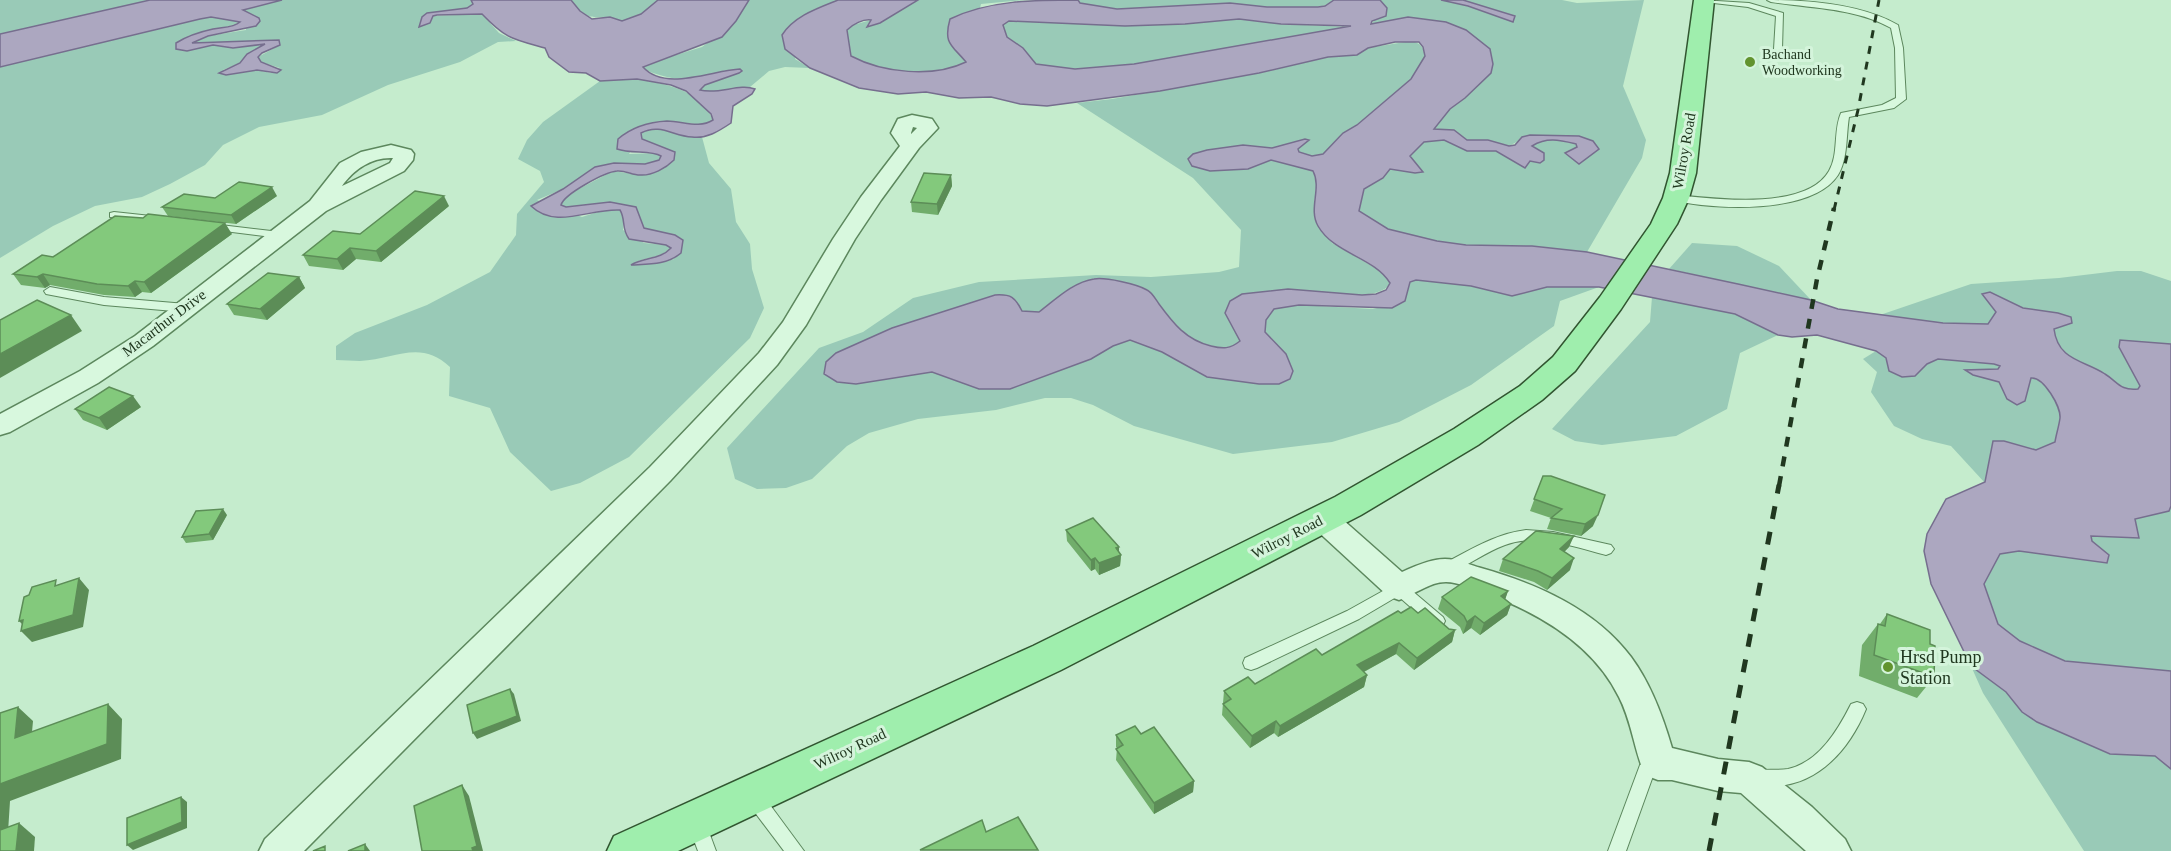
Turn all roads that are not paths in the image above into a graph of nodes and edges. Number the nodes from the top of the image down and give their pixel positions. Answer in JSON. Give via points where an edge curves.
{"nodes":[{"id":1,"x":1705,"y":0,"type":"edge"},
{"id":2,"x":1771,"y":0,"type":"edge"},
{"id":3,"x":1778,"y":49,"type":"dead end"},
{"id":4,"x":912,"y":144,"type":"dead end"},
{"id":5,"x":1676,"y":198,"type":"junction"},
{"id":6,"x":318,"y":206,"type":"dead end"},
{"id":7,"x":114,"y":215,"type":"edge"},
{"id":8,"x":162,"y":221,"type":"edge"},
{"id":9,"x":197,"y":225,"type":"edge"},
{"id":10,"x":280,"y":236,"type":"junction"},
{"id":11,"x":50,"y":291,"type":"dead end"},
{"id":12,"x":186,"y":308,"type":"junction"},
{"id":13,"x":0,"y":426,"type":"edge"},
{"id":14,"x":1323,"y":519,"type":"junction"},
{"id":15,"x":1606,"y":549,"type":"dead end"},
{"id":16,"x":1444,"y":570,"type":"junction"},
{"id":17,"x":1399,"y":588,"type":"junction"},
{"id":18,"x":1453,"y":634,"type":"edge"},
{"id":19,"x":1251,"y":663,"type":"dead end"},
{"id":20,"x":1857,"y":710,"type":"dead end"},
{"id":21,"x":1658,"y":764,"type":"junction"},
{"id":22,"x":1749,"y":778,"type":"junction"},
{"id":23,"x":752,"y":795,"type":"junction"},
{"id":24,"x":701,"y":836,"type":"edge"},
{"id":25,"x":278,"y":851,"type":"edge"},
{"id":26,"x":630,"y":851,"type":"edge"},
{"id":27,"x":795,"y":851,"type":"edge"},
{"id":28,"x":1617,"y":851,"type":"edge"},
{"id":29,"x":1832,"y":851,"type":"edge"}],
"edges":[{"from":1,"to":3,"type":"lane","via":[[1749,5],[1779,15]]},
{"from":1,"to":5,"type":"main road","name":"Wilroy Road","via":[[1683,173]]},
{"from":2,"to":5,"type":"lane","via":[[1869,16],[1895,27],[1901,99],[1898,104],[1844,115],[1833,175],[1809,192],[1753,203]]},
{"from":4,"to":25,"type":"street","via":[[872,197],[794,325],[768,359],[660,474]]},
{"from":5,"to":14,"type":"main road","name":"Wilroy Road","via":[[1664,224],[1611,303],[1564,364],[1531,393],[1466,437]]},
{"from":6,"to":10,"type":"street","name":"Macarthur Drive"},
{"from":7,"to":8,"type":"lane"},
{"from":9,"to":10,"type":"lane"},
{"from":10,"to":12,"type":"street","name":"Macarthur Drive"},
{"from":11,"to":12,"type":"lane","via":[[104,301]]},
{"from":12,"to":13,"type":"street","name":"Macarthur Drive","via":[[89,377]]},
{"from":14,"to":17,"type":"street"},
{"from":14,"to":23,"type":"main road","name":"Wilroy Road","via":[[1047,658]]},
{"from":15,"to":16,"type":"lane","via":[[1523,536],[1501,540]]},
{"from":16,"to":17,"type":"street"},
{"from":16,"to":21,"type":"street","via":[[1499,584],[1531,598],[1599,645],[1618,666],[1640,702]]},
{"from":17,"to":18,"type":"lane"},
{"from":17,"to":19,"type":"lane","via":[[1353,615]]},
{"from":20,"to":22,"type":"lane","via":[[1840,741],[1817,763],[1795,775]]},
{"from":21,"to":22,"type":"street"},
{"from":21,"to":28,"type":"lane","via":[[1646,771]]},
{"from":22,"to":29,"type":"street"},
{"from":23,"to":24,"type":"main road","name":"Wilroy Road"},
{"from":23,"to":27,"type":"lane"},
{"from":24,"to":26,"type":"main road","name":"Wilroy Road"}]}
